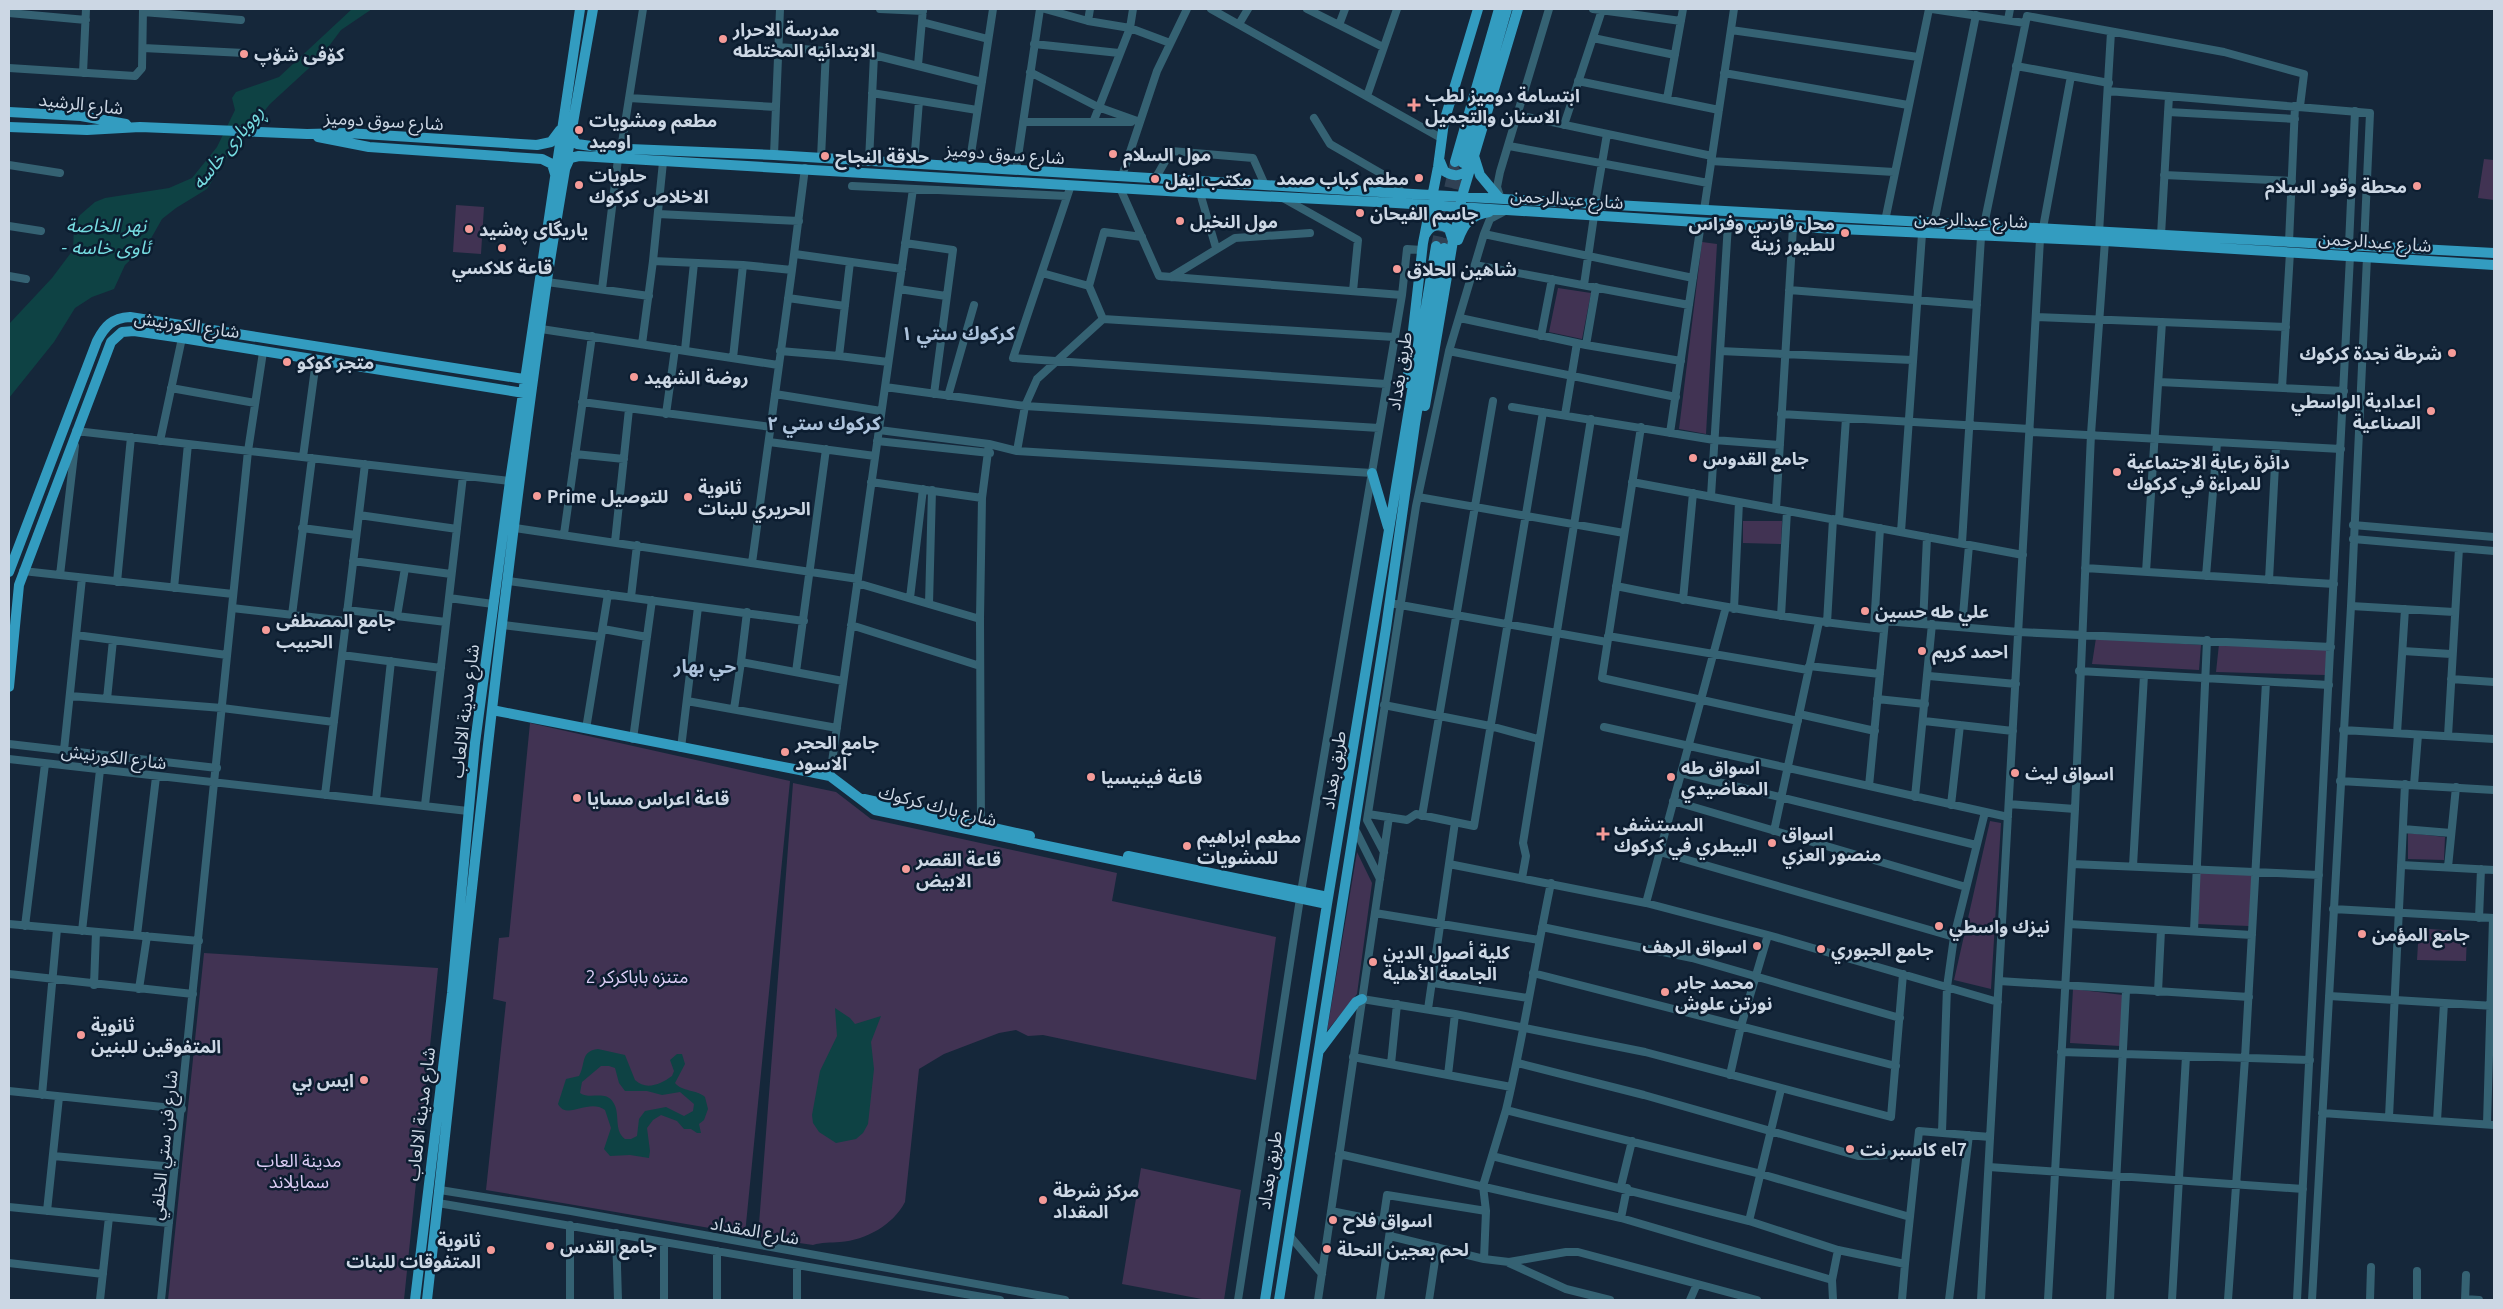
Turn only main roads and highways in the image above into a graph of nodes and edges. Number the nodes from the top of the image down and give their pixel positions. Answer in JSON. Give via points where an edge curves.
{"nodes":[{"id":1,"x":580,"y":9,"type":"edge"},
{"id":2,"x":593,"y":9,"type":"edge"},
{"id":3,"x":1478,"y":9,"type":"edge"},
{"id":4,"x":1499,"y":9,"type":"edge"},
{"id":5,"x":1507,"y":9,"type":"edge"},
{"id":6,"x":1518,"y":9,"type":"edge"},
{"id":7,"x":9,"y":112,"type":"edge"},
{"id":8,"x":9,"y":127,"type":"edge"},
{"id":9,"x":140,"y":127,"type":"junction"},
{"id":10,"x":567,"y":128,"type":"junction"},
{"id":11,"x":307,"y":134,"type":"junction"},
{"id":12,"x":588,"y":152,"type":"junction"},
{"id":13,"x":729,"y":153,"type":"junction"},
{"id":14,"x":619,"y":154,"type":"junction"},
{"id":15,"x":1439,"y":162,"type":"junction"},
{"id":16,"x":1466,"y":162,"type":"junction"},
{"id":17,"x":728,"y":165,"type":"junction"},
{"id":18,"x":565,"y":169,"type":"junction"},
{"id":19,"x":555,"y":176,"type":"junction"},
{"id":20,"x":1103,"y":176,"type":"junction"},
{"id":21,"x":1102,"y":186,"type":"junction"},
{"id":22,"x":1408,"y":194,"type":"junction"},
{"id":23,"x":1432,"y":199,"type":"junction"},
{"id":24,"x":1501,"y":199,"type":"junction"},
{"id":25,"x":1447,"y":201,"type":"joint"},
{"id":26,"x":1396,"y":202,"type":"junction"},
{"id":27,"x":1460,"y":203,"type":"junction"},
{"id":28,"x":1503,"y":210,"type":"junction"},
{"id":29,"x":2042,"y":234,"type":"junction"},
{"id":30,"x":2102,"y":237,"type":"junction"},
{"id":31,"x":2208,"y":242,"type":"junction"},
{"id":32,"x":1422,"y":246,"type":"junction"},
{"id":33,"x":1444,"y":249,"type":"junction"},
{"id":34,"x":2350,"y":250,"type":"junction"},
{"id":35,"x":2494,"y":253,"type":"edge"},
{"id":36,"x":2494,"y":265,"type":"edge"},
{"id":37,"x":1449,"y":267,"type":"junction"},
{"id":38,"x":366,"y":354,"type":"junction"},
{"id":39,"x":363,"y":368,"type":"junction"},
{"id":40,"x":530,"y":380,"type":"junction"},
{"id":41,"x":528,"y":394,"type":"junction"},
{"id":42,"x":1372,"y":473,"type":"road end"},
{"id":43,"x":1400,"y":496,"type":"junction"},
{"id":44,"x":1388,"y":530,"type":"junction"},
{"id":45,"x":9,"y":572,"type":"edge"},
{"id":46,"x":11,"y":631,"type":"edge"},
{"id":47,"x":486,"y":662,"type":"junction"},
{"id":48,"x":498,"y":664,"type":"junction"},
{"id":49,"x":9,"y":687,"type":"edge"},
{"id":50,"x":492,"y":710,"type":"junction"},
{"id":51,"x":860,"y":799,"type":"junction"},
{"id":52,"x":464,"y":862,"type":"junction"},
{"id":53,"x":476,"y":862,"type":"junction"},
{"id":54,"x":1300,"y":896,"type":"junction"},
{"id":55,"x":1327,"y":901,"type":"junction"},
{"id":56,"x":1362,"y":999,"type":"road end"},
{"id":57,"x":1318,"y":1052,"type":"junction"},
{"id":58,"x":1294,"y":1120,"type":"junction"},
{"id":59,"x":1307,"y":1122,"type":"junction"},
{"id":60,"x":415,"y":1300,"type":"edge"},
{"id":61,"x":427,"y":1300,"type":"edge"},
{"id":62,"x":1265,"y":1300,"type":"edge"},
{"id":63,"x":1278,"y":1300,"type":"edge"}],
"edges":[{"from":1,"to":10,"type":"main road"},
{"from":2,"to":10,"type":"main road"},
{"from":3,"to":15,"type":"main road","via":[[1448,106]]},
{"from":4,"to":16,"type":"main road"},
{"from":5,"to":16,"type":"main road"},
{"from":6,"to":16,"type":"main road"},
{"from":7,"to":9,"type":"main road","name":"شارع الرشيد","via":[[81,116]]},
{"from":8,"to":9,"type":"main road","name":"شارع الرشيد","via":[[88,130]]},
{"from":9,"to":11,"type":"main road"},
{"from":10,"to":11,"type":"main road","name":"شارع سوق دوميز","via":[[541,145],[347,133]]},
{"from":10,"to":12,"type":"main road","via":[[575,142]]},
{"from":10,"to":18,"type":"main road","name":"شارع مدينة الالعاب"},
{"from":10,"to":19,"type":"main road","name":"شارع مدينة الالعاب"},
{"from":11,"to":19,"type":"main road","name":"شارع سوق دوميز","via":[[369,147],[542,159],[552,164]]},
{"from":12,"to":14,"type":"main road","name":"شارع سوق دوميز"},
{"from":12,"to":18,"type":"main road","name":"شارع سوق دوميز","via":[[573,156]]},
{"from":13,"to":14,"type":"main road","name":"شارع سوق دوميز"},
{"from":13,"to":17,"type":"main road"},
{"from":13,"to":20,"type":"main road","name":"شارع سوق دوميز"},
{"from":14,"to":17,"type":"main road","name":"شارع سوق دوميز","via":[[663,162]]},
{"from":15,"to":16,"type":"main road","via":[[1450,174],[1464,174]]},
{"from":15,"to":22,"type":"main road","via":[[1430,183]]},
{"from":15,"to":23,"type":"main road"},
{"from":16,"to":24,"type":"main road"},
{"from":16,"to":27,"type":"main road"},
{"from":17,"to":21,"type":"main road","name":"شارع سوق دوميز"},
{"from":18,"to":40,"type":"main road","name":"شارع مدينة الالعاب","via":[[541,329]]},
{"from":19,"to":40,"type":"main road","name":"شارع مدينة الالعاب"},
{"from":20,"to":21,"type":"main road"},
{"from":20,"to":22,"type":"main road","name":"شارع سوق دوميز"},
{"from":21,"to":26,"type":"main road","name":"شارع سوق دوميز"},
{"from":22,"to":23,"type":"main road","name":"شارع سوق دوميز"},
{"from":23,"to":25,"type":"main road","name":"شارع سوق دوميز"},
{"from":23,"to":26,"type":"main road","name":"شارع سوق دوميز"},
{"from":23,"to":32,"type":"main road"},
{"from":24,"to":27,"type":"main road","name":"شارع عبدالرحمن"},
{"from":24,"to":29,"type":"main road","name":"شارع عبدالرحمن","via":[[1984,225]]},
{"from":25,"to":27,"type":"main road","name":"شارع عبدالرحمن"},
{"from":26,"to":32,"type":"main road","via":[[1419,213]]},
{"from":27,"to":28,"type":"main road","name":"شارع عبدالرحمن"},
{"from":27,"to":33,"type":"main road"},
{"from":28,"to":29,"type":"main road","name":"شارع عبدالرحمن","via":[[1981,237]]},
{"from":28,"to":37,"type":"main road","via":[[1475,216],[1468,221]]},
{"from":29,"to":30,"type":"main road","name":"شارع عبدالرحمن"},
{"from":30,"to":31,"type":"main road","name":"شارع عبدالرحمن"},
{"from":30,"to":31,"type":"main road","name":"شارع عبدالرحمن","via":[[2161,235]]},
{"from":31,"to":34,"type":"main road","name":"شارع عبدالرحمن"},
{"from":32,"to":33,"type":"main road","via":[[1429,228],[1443,225],[1452,236]]},
{"from":32,"to":43,"type":"main road"},
{"from":33,"to":37,"type":"main road"},
{"from":33,"to":43,"type":"main road","name":"طريق بغداد"},
{"from":34,"to":35,"type":"main road","name":"شارع عبدالرحمن","via":[[2364,246]]},
{"from":34,"to":36,"type":"main road","name":"شارع عبدالرحمن","via":[[2367,257]]},
{"from":37,"to":43,"type":"main road","via":[[1416,455]]},
{"from":38,"to":39,"type":"main road"},
{"from":38,"to":40,"type":"main road","name":"شارع الكورنيش"},
{"from":38,"to":45,"type":"main road","name":"شارع الكورنيش","via":[[130,318],[114,320],[97,341]]},
{"from":39,"to":41,"type":"main road","name":"شارع الكورنيش"},
{"from":39,"to":46,"type":"main road","name":"شارع الكورنيش","via":[[134,331],[115,336],[23,571]]},
{"from":40,"to":41,"type":"main road","name":"شارع مدينة الالعاب"},
{"from":41,"to":47,"type":"main road","name":"شارع مدينة الالعاب","via":[[510,481]]},
{"from":41,"to":48,"type":"main road","name":"شارع مدينة الالعاب"},
{"from":42,"to":44,"type":"main road"},
{"from":43,"to":44,"type":"main road","name":"طريق بغداد"},
{"from":43,"to":57,"type":"main road","name":"طريق بغداد","via":[[1395,604],[1354,827]]},
{"from":44,"to":55,"type":"main road","name":"طريق بغداد"},
{"from":46,"to":49,"type":"main road","name":"شارع الكورنيش"},
{"from":47,"to":48,"type":"main road"},
{"from":47,"to":52,"type":"main road","name":"شارع مدينة الالعاب"},
{"from":48,"to":50,"type":"main road","name":"شارع مدينة الالعاب"},
{"from":50,"to":51,"type":"main road","name":"شارع بارك كركوك","via":[[830,776]]},
{"from":50,"to":53,"type":"main road","name":"شارع مدينة الالعاب"},
{"from":51,"to":54,"type":"main road"},
{"from":51,"to":54,"type":"main road","name":"شارع بارك كركوك","via":[[875,810]]},
{"from":52,"to":53,"type":"main road"},
{"from":52,"to":60,"type":"main road","name":"شارع مدينة الالعاب","via":[[452,993]]},
{"from":53,"to":61,"type":"main road","name":"شارع مدينة الالعاب"},
{"from":54,"to":55,"type":"main road","name":"شارع بارك كركوك"},
{"from":55,"to":58,"type":"main road","name":"طريق بغداد"},
{"from":56,"to":57,"type":"main road"},
{"from":57,"to":59,"type":"main road","name":"طريق بغداد"},
{"from":58,"to":59,"type":"main road"},
{"from":58,"to":62,"type":"main road","name":"طريق بغداد"},
{"from":59,"to":63,"type":"main road","name":"طريق بغداد"}]}
